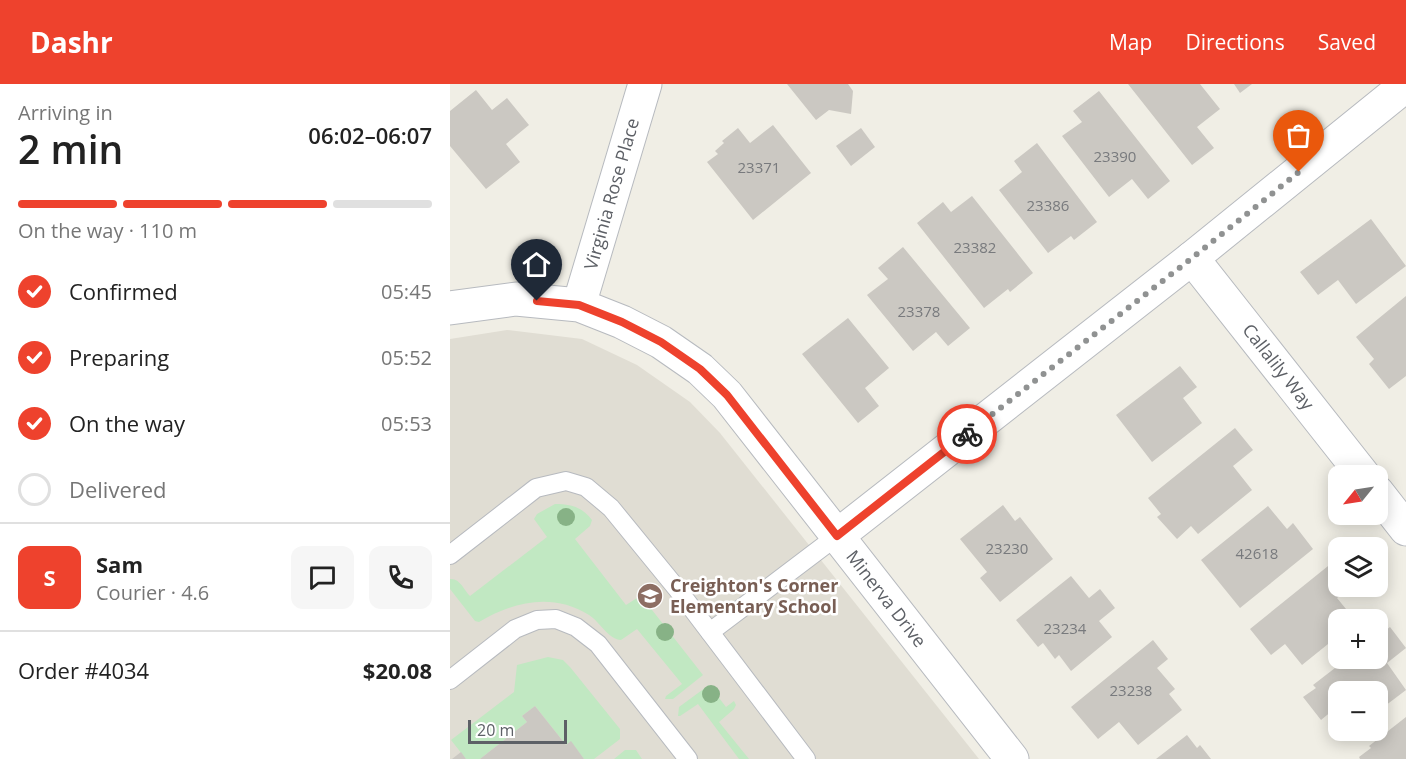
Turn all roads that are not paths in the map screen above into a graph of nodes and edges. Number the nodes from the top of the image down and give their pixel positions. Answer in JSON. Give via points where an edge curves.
{"nodes":[{"id":1,"x":645,"y":84,"type":"edge"},
{"id":2,"x":1406,"y":85,"type":"edge"},
{"id":3,"x":1192,"y":258,"type":"junction"},
{"id":4,"x":579,"y":305,"type":"junction"},
{"id":5,"x":450,"y":308,"type":"edge"},
{"id":6,"x":1355,"y":465,"type":"edge"},
{"id":7,"x":1388,"y":506,"type":"edge"},
{"id":8,"x":1406,"y":529,"type":"edge"},
{"id":9,"x":837,"y":536,"type":"junction"},
{"id":10,"x":450,"y":555,"type":"edge"},
{"id":11,"x":710,"y":632,"type":"junction"},
{"id":12,"x":450,"y":680,"type":"edge"},
{"id":13,"x":688,"y":759,"type":"edge"},
{"id":14,"x":806,"y":759,"type":"edge"},
{"id":15,"x":1012,"y":759,"type":"edge"}],
"edges":[{"from":1,"to":4,"type":"street","name":"Virginia Rose Place"},
{"from":2,"to":3,"type":"street"},
{"from":3,"to":6,"type":"street","name":"Callalily Way"},
{"from":3,"to":9,"type":"street"},
{"from":4,"to":5,"type":"street","name":"Minerva Drive","via":[[516,299]]},
{"from":4,"to":9,"type":"street","name":"Minerva Drive","via":[[661,342],[700,369],[727,395]]},
{"from":7,"to":8,"type":"street"},
{"from":9,"to":11,"type":"lane"},
{"from":9,"to":15,"type":"street","name":"Minerva Drive"},
{"from":10,"to":11,"type":"lane","via":[[536,488],[566,481],[586,487],[611,508]]},
{"from":11,"to":14,"type":"lane"},
{"from":12,"to":13,"type":"lane","via":[[515,629],[537,620],[556,619],[576,627],[598,644]]}]}
